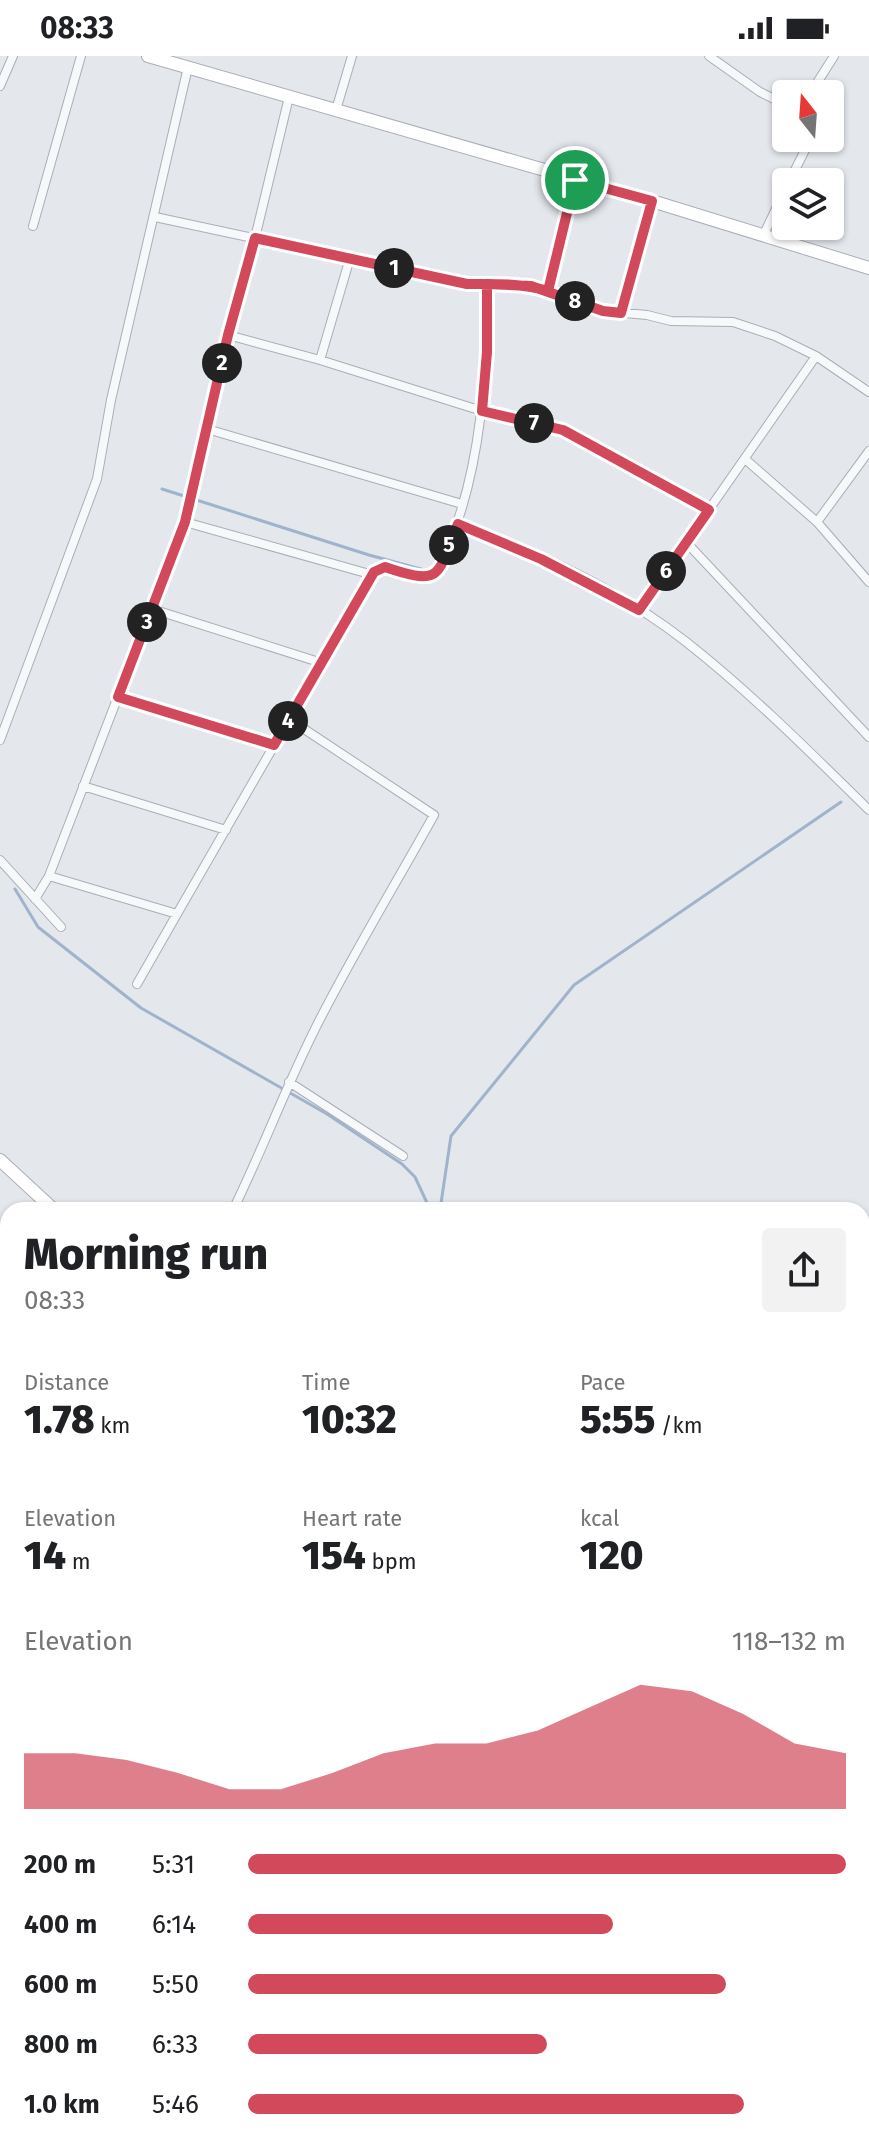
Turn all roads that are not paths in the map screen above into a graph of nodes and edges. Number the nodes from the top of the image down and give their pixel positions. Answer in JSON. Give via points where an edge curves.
{"nodes":[{"id":1,"x":13,"y":56,"type":"edge"},
{"id":2,"x":81,"y":56,"type":"edge"},
{"id":3,"x":148,"y":56,"type":"edge"},
{"id":4,"x":352,"y":56,"type":"edge"},
{"id":5,"x":709,"y":56,"type":"edge"},
{"id":6,"x":834,"y":56,"type":"edge"},
{"id":7,"x":188,"y":67,"type":"junction"},
{"id":8,"x":819,"y":80,"type":"edge"},
{"id":9,"x":0,"y":86,"type":"edge"},
{"id":10,"x":289,"y":97,"type":"junction"},
{"id":11,"x":772,"y":98,"type":"edge"},
{"id":12,"x":336,"y":110,"type":"junction"},
{"id":13,"x":575,"y":180,"type":"junction"},
{"id":14,"x":652,"y":201,"type":"junction"},
{"id":15,"x":155,"y":217,"type":"junction"},
{"id":16,"x":772,"y":217,"type":"edge"},
{"id":17,"x":33,"y":226,"type":"dead end"},
{"id":18,"x":763,"y":236,"type":"junction"},
{"id":19,"x":255,"y":238,"type":"junction"},
{"id":20,"x":350,"y":258,"type":"junction"},
{"id":21,"x":869,"y":268,"type":"edge"},
{"id":22,"x":487,"y":284,"type":"junction"},
{"id":23,"x":548,"y":291,"type":"junction"},
{"id":24,"x":621,"y":313,"type":"junction"},
{"id":25,"x":228,"y":335,"type":"junction"},
{"id":26,"x":816,"y":356,"type":"junction"},
{"id":27,"x":320,"y":360,"type":"junction"},
{"id":28,"x":869,"y":392,"type":"edge"},
{"id":29,"x":482,"y":411,"type":"junction"},
{"id":30,"x":207,"y":429,"type":"junction"},
{"id":31,"x":869,"y":451,"type":"edge"},
{"id":32,"x":745,"y":459,"type":"junction"},
{"id":33,"x":462,"y":504,"type":"junction"},
{"id":34,"x":709,"y":510,"type":"junction"},
{"id":35,"x":185,"y":522,"type":"junction"},
{"id":36,"x":817,"y":522,"type":"junction"},
{"id":37,"x":458,"y":524,"type":"junction"},
{"id":38,"x":686,"y":542,"type":"junction"},
{"id":39,"x":373,"y":575,"type":"junction"},
{"id":40,"x":869,"y":582,"type":"edge"},
{"id":41,"x":152,"y":609,"type":"junction"},
{"id":42,"x":639,"y":610,"type":"junction"},
{"id":43,"x":322,"y":663,"type":"junction"},
{"id":44,"x":118,"y":697,"type":"junction"},
{"id":45,"x":289,"y":719,"type":"junction"},
{"id":46,"x":869,"y":737,"type":"edge"},
{"id":47,"x":0,"y":740,"type":"edge"},
{"id":48,"x":274,"y":745,"type":"junction"},
{"id":49,"x":83,"y":786,"type":"junction"},
{"id":50,"x":869,"y":810,"type":"edge"},
{"id":51,"x":226,"y":830,"type":"junction"},
{"id":52,"x":0,"y":860,"type":"edge"},
{"id":53,"x":49,"y":876,"type":"junction"},
{"id":54,"x":35,"y":899,"type":"junction"},
{"id":55,"x":177,"y":914,"type":"junction"},
{"id":56,"x":61,"y":927,"type":"dead end"},
{"id":57,"x":137,"y":984,"type":"dead end"},
{"id":58,"x":289,"y":1082,"type":"junction"},
{"id":59,"x":403,"y":1156,"type":"dead end"},
{"id":60,"x":0,"y":1160,"type":"edge"},
{"id":61,"x":45,"y":1202,"type":"edge"},
{"id":62,"x":237,"y":1202,"type":"edge"}],
"edges":[{"from":1,"to":9,"type":"street"},
{"from":2,"to":17,"type":"street"},
{"from":3,"to":7,"type":"street"},
{"from":4,"to":12,"type":"street"},
{"from":5,"to":11,"type":"street"},
{"from":6,"to":8,"type":"street"},
{"from":7,"to":10,"type":"street"},
{"from":7,"to":15,"type":"street"},
{"from":10,"to":12,"type":"street"},
{"from":10,"to":19,"type":"street"},
{"from":12,"to":13,"type":"street"},
{"from":13,"to":14,"type":"street"},
{"from":13,"to":23,"type":"street"},
{"from":14,"to":18,"type":"street"},
{"from":14,"to":24,"type":"street"},
{"from":15,"to":19,"type":"street"},
{"from":15,"to":47,"type":"street","via":[[97,479]]},
{"from":16,"to":18,"type":"street"},
{"from":18,"to":21,"type":"street"},
{"from":19,"to":20,"type":"street"},
{"from":19,"to":25,"type":"street"},
{"from":20,"to":22,"type":"street"},
{"from":20,"to":27,"type":"street"},
{"from":22,"to":23,"type":"street"},
{"from":22,"to":29,"type":"street"},
{"from":23,"to":24,"type":"street"},
{"from":24,"to":26,"type":"street","via":[[733,322]]},
{"from":25,"to":27,"type":"street"},
{"from":25,"to":30,"type":"street"},
{"from":26,"to":28,"type":"street"},
{"from":26,"to":32,"type":"street"},
{"from":27,"to":29,"type":"street"},
{"from":29,"to":33,"type":"street"},
{"from":29,"to":34,"type":"street","via":[[563,430]]},
{"from":30,"to":33,"type":"street"},
{"from":30,"to":35,"type":"street"},
{"from":31,"to":36,"type":"street"},
{"from":32,"to":34,"type":"street"},
{"from":32,"to":36,"type":"street"},
{"from":33,"to":37,"type":"street"},
{"from":34,"to":38,"type":"street"},
{"from":35,"to":39,"type":"street"},
{"from":35,"to":41,"type":"street"},
{"from":36,"to":40,"type":"street"},
{"from":37,"to":39,"type":"street","via":[[432,577],[419,579],[381,567]]},
{"from":37,"to":42,"type":"street","via":[[541,559]]},
{"from":38,"to":42,"type":"street"},
{"from":38,"to":46,"type":"street"},
{"from":39,"to":43,"type":"street"},
{"from":41,"to":43,"type":"street"},
{"from":41,"to":44,"type":"street"},
{"from":42,"to":50,"type":"street","via":[[686,642]]},
{"from":43,"to":45,"type":"street"},
{"from":44,"to":48,"type":"street"},
{"from":44,"to":49,"type":"street"},
{"from":45,"to":48,"type":"street"},
{"from":45,"to":58,"type":"street","via":[[434,815]]},
{"from":48,"to":51,"type":"street"},
{"from":49,"to":51,"type":"street"},
{"from":49,"to":53,"type":"street"},
{"from":51,"to":55,"type":"street"},
{"from":52,"to":54,"type":"street"},
{"from":53,"to":54,"type":"street"},
{"from":53,"to":55,"type":"street"},
{"from":54,"to":56,"type":"street"},
{"from":55,"to":57,"type":"street"},
{"from":58,"to":59,"type":"street"},
{"from":58,"to":62,"type":"street"},
{"from":60,"to":61,"type":"street"}]}
